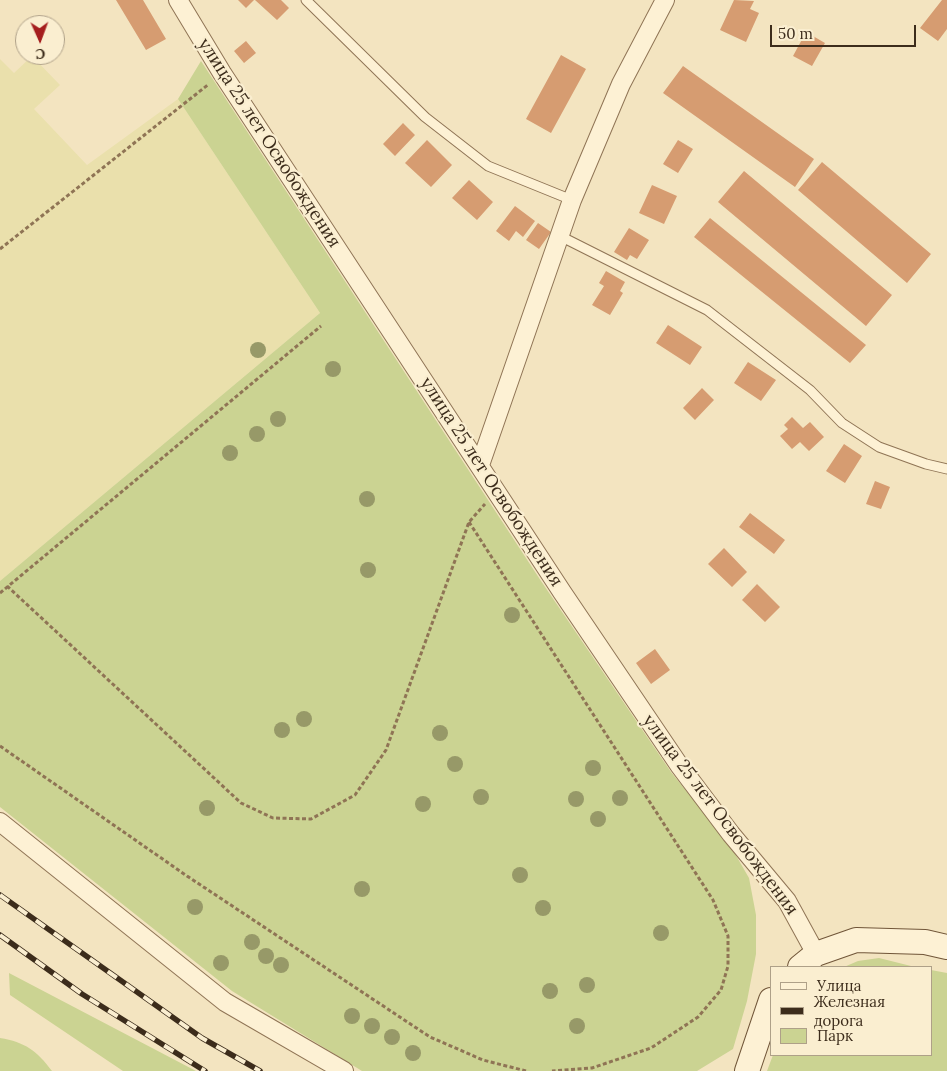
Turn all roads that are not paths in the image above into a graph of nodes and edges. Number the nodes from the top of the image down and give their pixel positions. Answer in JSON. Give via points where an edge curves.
{"nodes":[{"id":1,"x":178,"y":0,"type":"edge"},
{"id":2,"x":306,"y":0,"type":"edge"},
{"id":3,"x":666,"y":0,"type":"edge"},
{"id":4,"x":572,"y":200,"type":"junction"},
{"id":5,"x":560,"y":236,"type":"junction"},
{"id":6,"x":480,"y":465,"type":"junction"},
{"id":7,"x":947,"y":469,"type":"edge"},
{"id":8,"x":0,"y":822,"type":"edge"},
{"id":9,"x":947,"y":947,"type":"edge"},
{"id":10,"x":808,"y":960,"type":"edge"},
{"id":11,"x":770,"y":1003,"type":"edge"},
{"id":12,"x":344,"y":1071,"type":"edge"},
{"id":13,"x":746,"y":1071,"type":"edge"}],
"edges":[{"from":1,"to":6,"type":"street","name":"улица 25 лет Освобождения","via":[[222,73]]},
{"from":2,"to":4,"type":"lane","via":[[425,117],[488,166]]},
{"from":3,"to":4,"type":"street","via":[[622,84]]},
{"from":4,"to":5,"type":"street"},
{"from":5,"to":6,"type":"street"},
{"from":5,"to":7,"type":"lane","via":[[708,310],[810,390],[842,423],[879,447]]},
{"from":6,"to":10,"type":"street","name":"улица 25 лет Освобождения","via":[[679,765],[731,834],[788,901]]},
{"from":8,"to":12,"type":"street","via":[[225,1002]]},
{"from":9,"to":10,"type":"main road","via":[[925,942],[856,940]]},
{"from":11,"to":13,"type":"main road"}]}
